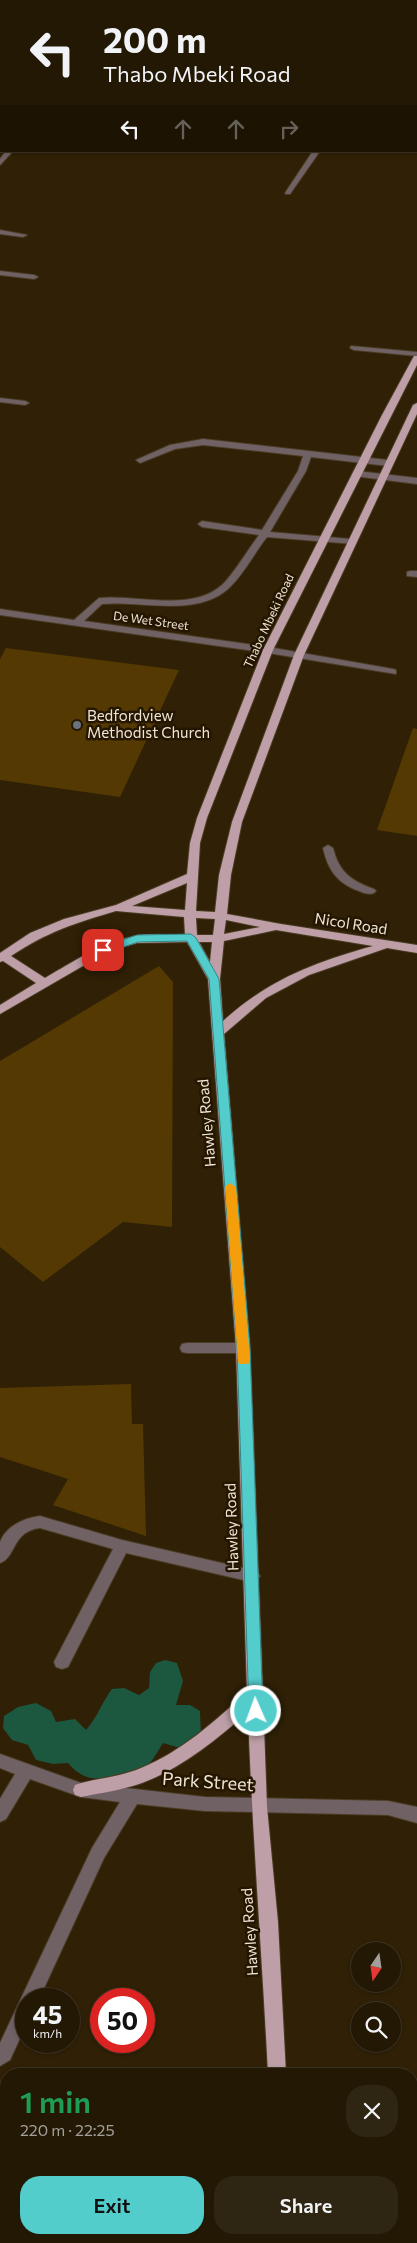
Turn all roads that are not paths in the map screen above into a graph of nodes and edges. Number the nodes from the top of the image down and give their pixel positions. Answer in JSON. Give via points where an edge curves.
{"nodes":[{"id":1,"x":9,"y":152,"type":"edge"},
{"id":2,"x":316,"y":152,"type":"edge"},
{"id":3,"x":0,"y":163,"type":"edge"},
{"id":4,"x":288,"y":193,"type":"dead end"},
{"id":5,"x":0,"y":232,"type":"edge"},
{"id":6,"x":23,"y":235,"type":"dead end"},
{"id":7,"x":0,"y":273,"type":"edge"},
{"id":8,"x":34,"y":277,"type":"dead end"},
{"id":9,"x":354,"y":348,"type":"dead end"},
{"id":10,"x":417,"y":354,"type":"edge"},
{"id":11,"x":417,"y":358,"type":"edge"},
{"id":12,"x":0,"y":400,"type":"edge"},
{"id":13,"x":25,"y":402,"type":"dead end"},
{"id":14,"x":417,"y":405,"type":"edge"},
{"id":15,"x":308,"y":454,"type":"junction"},
{"id":16,"x":140,"y":460,"type":"dead end"},
{"id":17,"x":363,"y":461,"type":"junction"},
{"id":18,"x":388,"y":463,"type":"junction"},
{"id":19,"x":357,"y":474,"type":"junction"},
{"id":20,"x":382,"y":477,"type":"junction"},
{"id":21,"x":417,"y":481,"type":"edge"},
{"id":22,"x":202,"y":524,"type":"dead end"},
{"id":23,"x":265,"y":533,"type":"junction"},
{"id":24,"x":324,"y":540,"type":"junction"},
{"id":25,"x":351,"y":542,"type":"junction"},
{"id":26,"x":0,"y":612,"type":"edge"},
{"id":27,"x":76,"y":623,"type":"junction"},
{"id":28,"x":268,"y":650,"type":"junction"},
{"id":29,"x":299,"y":655,"type":"junction"},
{"id":30,"x":393,"y":672,"type":"dead end"},
{"id":31,"x":328,"y":848,"type":"dead end"},
{"id":32,"x":192,"y":876,"type":"junction"},
{"id":33,"x":370,"y":891,"type":"dead end"},
{"id":34,"x":116,"y":908,"type":"junction"},
{"id":35,"x":190,"y":915,"type":"junction"},
{"id":36,"x":221,"y":916,"type":"junction"},
{"id":37,"x":281,"y":928,"type":"junction"},
{"id":38,"x":191,"y":938,"type":"junction"},
{"id":39,"x":220,"y":938,"type":"junction"},
{"id":40,"x":387,"y":946,"type":"junction"},
{"id":41,"x":417,"y":949,"type":"edge"},
{"id":42,"x":2,"y":957,"type":"edge"},
{"id":43,"x":214,"y":979,"type":"junction"},
{"id":44,"x":44,"y":983,"type":"junction"},
{"id":45,"x":0,"y":1010,"type":"edge"},
{"id":46,"x":218,"y":1033,"type":"junction"},
{"id":47,"x":187,"y":1348,"type":"dead end"},
{"id":48,"x":243,"y":1348,"type":"junction"},
{"id":49,"x":122,"y":1546,"type":"junction"},
{"id":50,"x":0,"y":1557,"type":"edge"},
{"id":51,"x":252,"y":1576,"type":"junction"},
{"id":52,"x":62,"y":1662,"type":"dead end"},
{"id":53,"x":256,"y":1694,"type":"junction"},
{"id":54,"x":0,"y":1761,"type":"edge"},
{"id":55,"x":26,"y":1770,"type":"junction"},
{"id":56,"x":81,"y":1790,"type":"junction"},
{"id":57,"x":133,"y":1796,"type":"junction"},
{"id":58,"x":259,"y":1807,"type":"junction"},
{"id":59,"x":0,"y":1814,"type":"edge"},
{"id":60,"x":417,"y":1815,"type":"edge"},
{"id":61,"x":35,"y":1988,"type":"edge"},
{"id":62,"x":15,"y":2030,"type":"edge"},
{"id":63,"x":0,"y":2057,"type":"edge"},
{"id":64,"x":277,"y":2068,"type":"edge"}],
"edges":[{"from":1,"to":3,"type":"street"},
{"from":2,"to":4,"type":"street"},
{"from":5,"to":6,"type":"street"},
{"from":7,"to":8,"type":"street"},
{"from":9,"to":10,"type":"street"},
{"from":11,"to":17,"type":"main road","name":"Thabo Mbeki Road"},
{"from":12,"to":13,"type":"street"},
{"from":14,"to":18,"type":"main road"},
{"from":15,"to":16,"type":"street","via":[[203,442],[174,447]]},
{"from":15,"to":17,"type":"street"},
{"from":15,"to":23,"type":"street","via":[[302,471]]},
{"from":17,"to":18,"type":"street"},
{"from":17,"to":19,"type":"main road","name":"Thabo Mbeki Road"},
{"from":18,"to":20,"type":"main road"},
{"from":19,"to":20,"type":"street"},
{"from":19,"to":24,"type":"main road","name":"Thabo Mbeki Road"},
{"from":20,"to":21,"type":"street"},
{"from":20,"to":25,"type":"main road"},
{"from":22,"to":23,"type":"street"},
{"from":23,"to":24,"type":"street"},
{"from":23,"to":27,"type":"street","via":[[227,585],[205,598],[178,604],[99,601]]},
{"from":24,"to":25,"type":"street"},
{"from":24,"to":28,"type":"main road","name":"Thabo Mbeki Road"},
{"from":25,"to":29,"type":"main road"},
{"from":26,"to":27,"type":"street","name":"De Wet Street"},
{"from":27,"to":28,"type":"street","name":"De Wet Street"},
{"from":28,"to":29,"type":"street","name":"De Wet Street"},
{"from":28,"to":32,"type":"main road","name":"Thabo Mbeki Road","via":[[202,818],[195,843]]},
{"from":29,"to":30,"type":"street","name":"De Wet Street"},
{"from":29,"to":36,"type":"main road","name":"Hawley Road","via":[[237,822],[225,875]]},
{"from":31,"to":33,"type":"street","via":[[330,860],[348,884]]},
{"from":32,"to":34,"type":"main road"},
{"from":32,"to":35,"type":"main road","name":"Thabo Mbeki Road"},
{"from":34,"to":35,"type":"main road"},
{"from":34,"to":42,"type":"main road","via":[[68,921],[34,936]]},
{"from":35,"to":36,"type":"main road","name":"Nicol Road"},
{"from":35,"to":38,"type":"main road","name":"Hawley Road"},
{"from":36,"to":37,"type":"main road","name":"Nicol Road"},
{"from":36,"to":39,"type":"main road","name":"Hawley Road"},
{"from":37,"to":39,"type":"main road","name":"Nicol Road"},
{"from":37,"to":40,"type":"main road","name":"Nicol Road"},
{"from":38,"to":39,"type":"main road","name":"Nicol Road"},
{"from":38,"to":43,"type":"main road","name":"Hawley Road"},
{"from":38,"to":44,"type":"main road","via":[[137,939],[115,945]]},
{"from":39,"to":43,"type":"main road","name":"Hawley Road"},
{"from":40,"to":41,"type":"main road","name":"Nicol Road"},
{"from":40,"to":46,"type":"main road","via":[[342,958],[291,979],[262,995]]},
{"from":42,"to":44,"type":"main road"},
{"from":43,"to":46,"type":"main road","name":"Hawley Road"},
{"from":44,"to":45,"type":"main road"},
{"from":46,"to":48,"type":"main road","name":"Hawley Road"},
{"from":47,"to":48,"type":"street"},
{"from":48,"to":51,"type":"main road","name":"Hawley Road"},
{"from":49,"to":50,"type":"street","via":[[40,1522],[29,1522],[18,1530]]},
{"from":49,"to":51,"type":"street"},
{"from":49,"to":52,"type":"street"},
{"from":51,"to":53,"type":"main road","name":"Hawley Road"},
{"from":53,"to":56,"type":"main road","via":[[188,1752],[146,1774]]},
{"from":53,"to":58,"type":"main road","name":"Hawley Road"},
{"from":54,"to":55,"type":"street","name":"Park Street"},
{"from":55,"to":56,"type":"street","name":"Park Street"},
{"from":55,"to":59,"type":"street"},
{"from":56,"to":57,"type":"street","name":"Park Street"},
{"from":57,"to":58,"type":"street","name":"Park Street"},
{"from":57,"to":61,"type":"street","via":[[98,1852]]},
{"from":58,"to":60,"type":"street","name":"Park Street","via":[[388,1808]]},
{"from":58,"to":64,"type":"main road","name":"Hawley Road"},
{"from":62,"to":63,"type":"street"}]}
